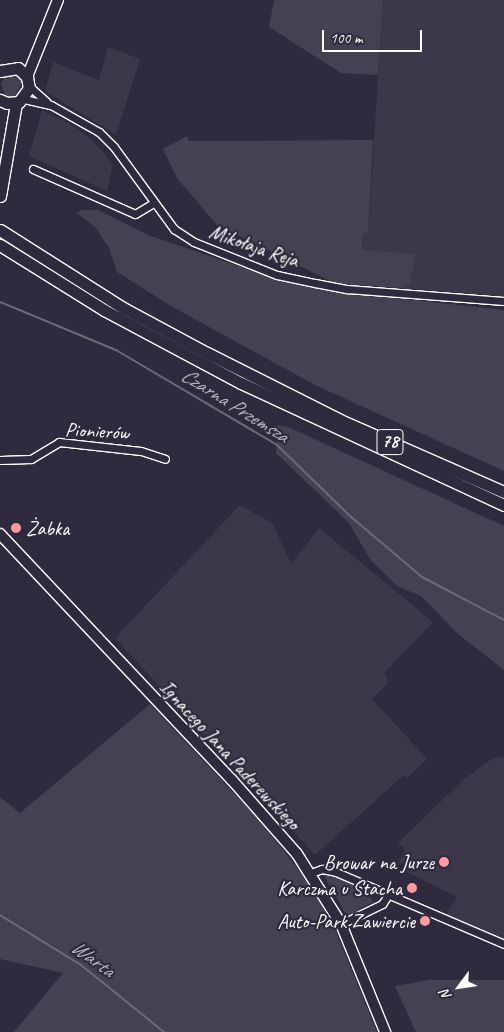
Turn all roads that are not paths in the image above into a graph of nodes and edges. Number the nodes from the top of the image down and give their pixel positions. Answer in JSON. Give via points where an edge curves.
{"nodes":[{"id":1,"x":58,"y":0,"type":"edge"},
{"id":2,"x":39,"y":46,"type":"junction"},
{"id":3,"x":14,"y":68,"type":"junction"},
{"id":4,"x":0,"y":71,"type":"edge"},
{"id":5,"x":28,"y":81,"type":"junction"},
{"id":6,"x":1,"y":101,"type":"edge"},
{"id":7,"x":20,"y":101,"type":"junction"},
{"id":8,"x":51,"y":105,"type":"junction"},
{"id":9,"x":8,"y":139,"type":"junction"},
{"id":10,"x":33,"y":169,"type":"dead end"},
{"id":11,"x":0,"y":196,"type":"edge"},
{"id":12,"x":153,"y":203,"type":"junction"},
{"id":13,"x":0,"y":230,"type":"edge"},
{"id":14,"x":0,"y":245,"type":"edge"},
{"id":15,"x":504,"y":301,"type":"edge"},
{"id":16,"x":165,"y":459,"type":"dead end"},
{"id":17,"x":0,"y":460,"type":"edge"},
{"id":18,"x":504,"y":492,"type":"edge"},
{"id":19,"x":504,"y":505,"type":"edge"},
{"id":20,"x":0,"y":534,"type":"edge"},
{"id":21,"x":311,"y":873,"type":"junction"},
{"id":22,"x":389,"y":894,"type":"junction"},
{"id":23,"x":341,"y":924,"type":"junction"},
{"id":24,"x":504,"y":944,"type":"edge"},
{"id":25,"x":385,"y":1032,"type":"edge"}],
"edges":[{"from":1,"to":2,"type":"main road"},
{"from":2,"to":3,"type":"main road"},
{"from":2,"to":5,"type":"main road"},
{"from":3,"to":4,"type":"main road"},
{"from":3,"to":5,"type":"main road"},
{"from":5,"to":7,"type":"main road"},
{"from":5,"to":8,"type":"street","name":"Mikołaja Reja"},
{"from":6,"to":7,"type":"main road"},
{"from":6,"to":9,"type":"main road"},
{"from":7,"to":8,"type":"street","name":"Mikołaja Reja"},
{"from":7,"to":9,"type":"main road"},
{"from":8,"to":12,"type":"street","name":"Mikołaja Reja","via":[[106,138]]},
{"from":9,"to":11,"type":"main road"},
{"from":10,"to":12,"type":"street","via":[[135,214]]},
{"from":12,"to":15,"type":"street","name":"Mikołaja Reja","via":[[184,238],[277,275],[347,289]]},
{"from":13,"to":18,"type":"main road","number":"78","via":[[123,308],[207,353],[340,420]]},
{"from":14,"to":19,"type":"main road","number":"78","via":[[104,310],[241,383]]},
{"from":16,"to":17,"type":"street","name":"Pionierów","via":[[141,450],[59,442],[30,459]]},
{"from":20,"to":21,"type":"main road","name":"Ignacego Jana Paderewskiego","via":[[266,817]]},
{"from":21,"to":22,"type":"street","via":[[326,869]]},
{"from":21,"to":23,"type":"main road","name":"Ignacego Jana Paderewskiego"},
{"from":22,"to":23,"type":"street","via":[[382,904]]},
{"from":22,"to":24,"type":"street"},
{"from":23,"to":25,"type":"main road","name":"Ignacego Jana Paderewskiego"}]}
